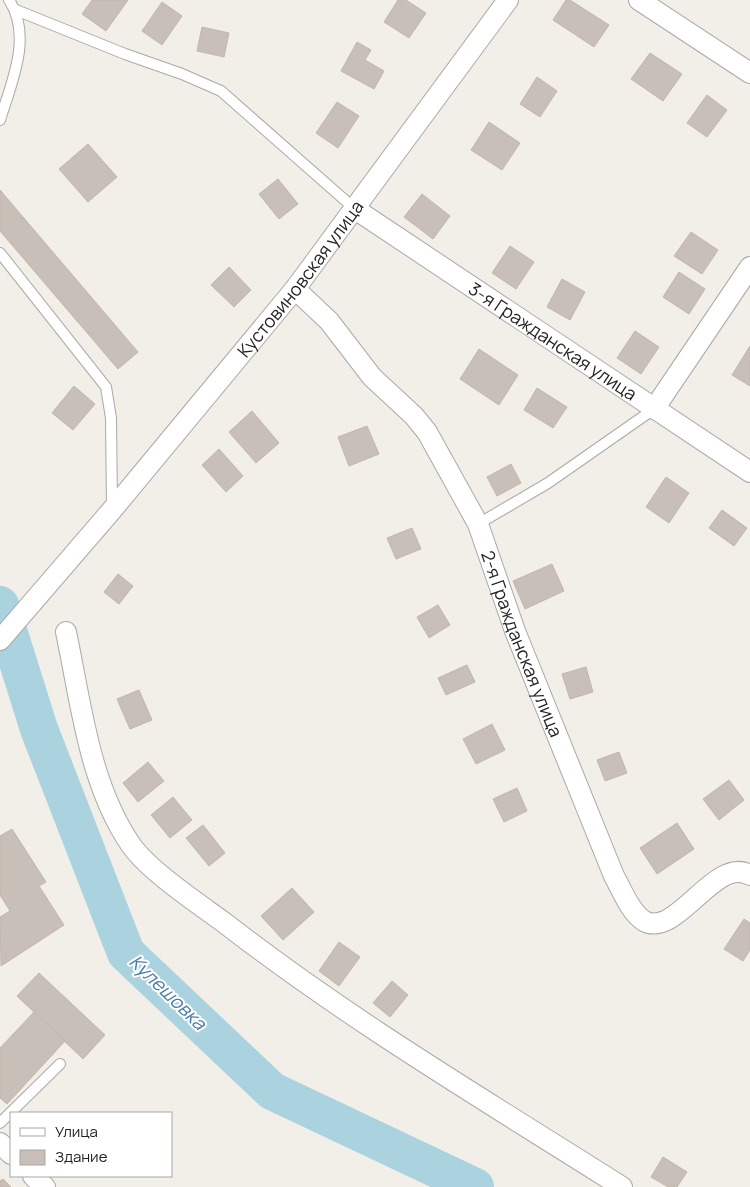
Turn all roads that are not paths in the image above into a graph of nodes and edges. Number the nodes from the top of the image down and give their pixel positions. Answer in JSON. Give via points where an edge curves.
{"nodes":[{"id":1,"x":9,"y":0,"type":"edge"},
{"id":2,"x":508,"y":0,"type":"edge"},
{"id":3,"x":639,"y":0,"type":"edge"},
{"id":4,"x":16,"y":10,"type":"junction"},
{"id":5,"x":750,"y":73,"type":"edge"},
{"id":6,"x":0,"y":120,"type":"edge"},
{"id":7,"x":355,"y":208,"type":"junction"},
{"id":8,"x":0,"y":253,"type":"edge"},
{"id":9,"x":750,"y":267,"type":"edge"},
{"id":10,"x":295,"y":289,"type":"junction"},
{"id":11,"x":654,"y":408,"type":"junction"},
{"id":12,"x":750,"y":472,"type":"edge"},
{"id":13,"x":112,"y":510,"type":"junction"},
{"id":14,"x":478,"y":524,"type":"junction"},
{"id":15,"x":66,"y":632,"type":"dead end"},
{"id":16,"x":0,"y":640,"type":"edge"},
{"id":17,"x":750,"y":875,"type":"edge"},
{"id":18,"x":60,"y":1064,"type":"dead end"},
{"id":19,"x":11,"y":1112,"type":"edge"},
{"id":20,"x":10,"y":1113,"type":"edge"},
{"id":21,"x":0,"y":1123,"type":"edge"},
{"id":22,"x":0,"y":1143,"type":"edge"},
{"id":23,"x":10,"y":1153,"type":"edge"},
{"id":24,"x":34,"y":1177,"type":"edge"},
{"id":25,"x":44,"y":1187,"type":"edge"},
{"id":26,"x":622,"y":1187,"type":"edge"}],
"edges":[{"from":1,"to":4,"type":"lane"},
{"from":2,"to":7,"type":"street","name":"Кустовиновская улица"},
{"from":3,"to":5,"type":"street"},
{"from":4,"to":6,"type":"lane","via":[[20,35],[14,82]]},
{"from":4,"to":7,"type":"lane","via":[[221,92]]},
{"from":7,"to":10,"type":"street","name":"Кустовиновская улица"},
{"from":7,"to":11,"type":"street","name":"3-я Гражданская улица"},
{"from":8,"to":13,"type":"lane","via":[[106,388],[113,452]]},
{"from":9,"to":11,"type":"street"},
{"from":10,"to":13,"type":"street","name":"Кустовиновская улица"},
{"from":10,"to":14,"type":"street","name":"2-я Гражданская улица","via":[[329,322],[377,382],[419,421]]},
{"from":11,"to":12,"type":"street","name":"3-я Гражданская улица"},
{"from":11,"to":14,"type":"lane","via":[[548,483]]},
{"from":13,"to":16,"type":"street","name":"Кустовиновская улица"},
{"from":14,"to":17,"type":"street","name":"2-я Гражданская улица","via":[[515,631],[614,876],[632,908],[644,921],[659,923],[726,875],[735,871]]},
{"from":15,"to":26,"type":"street","via":[[98,774],[121,828],[140,856],[332,1004]]},
{"from":18,"to":19,"type":"lane"},
{"from":20,"to":21,"type":"lane"},
{"from":22,"to":23,"type":"street"},
{"from":24,"to":25,"type":"street"}]}
